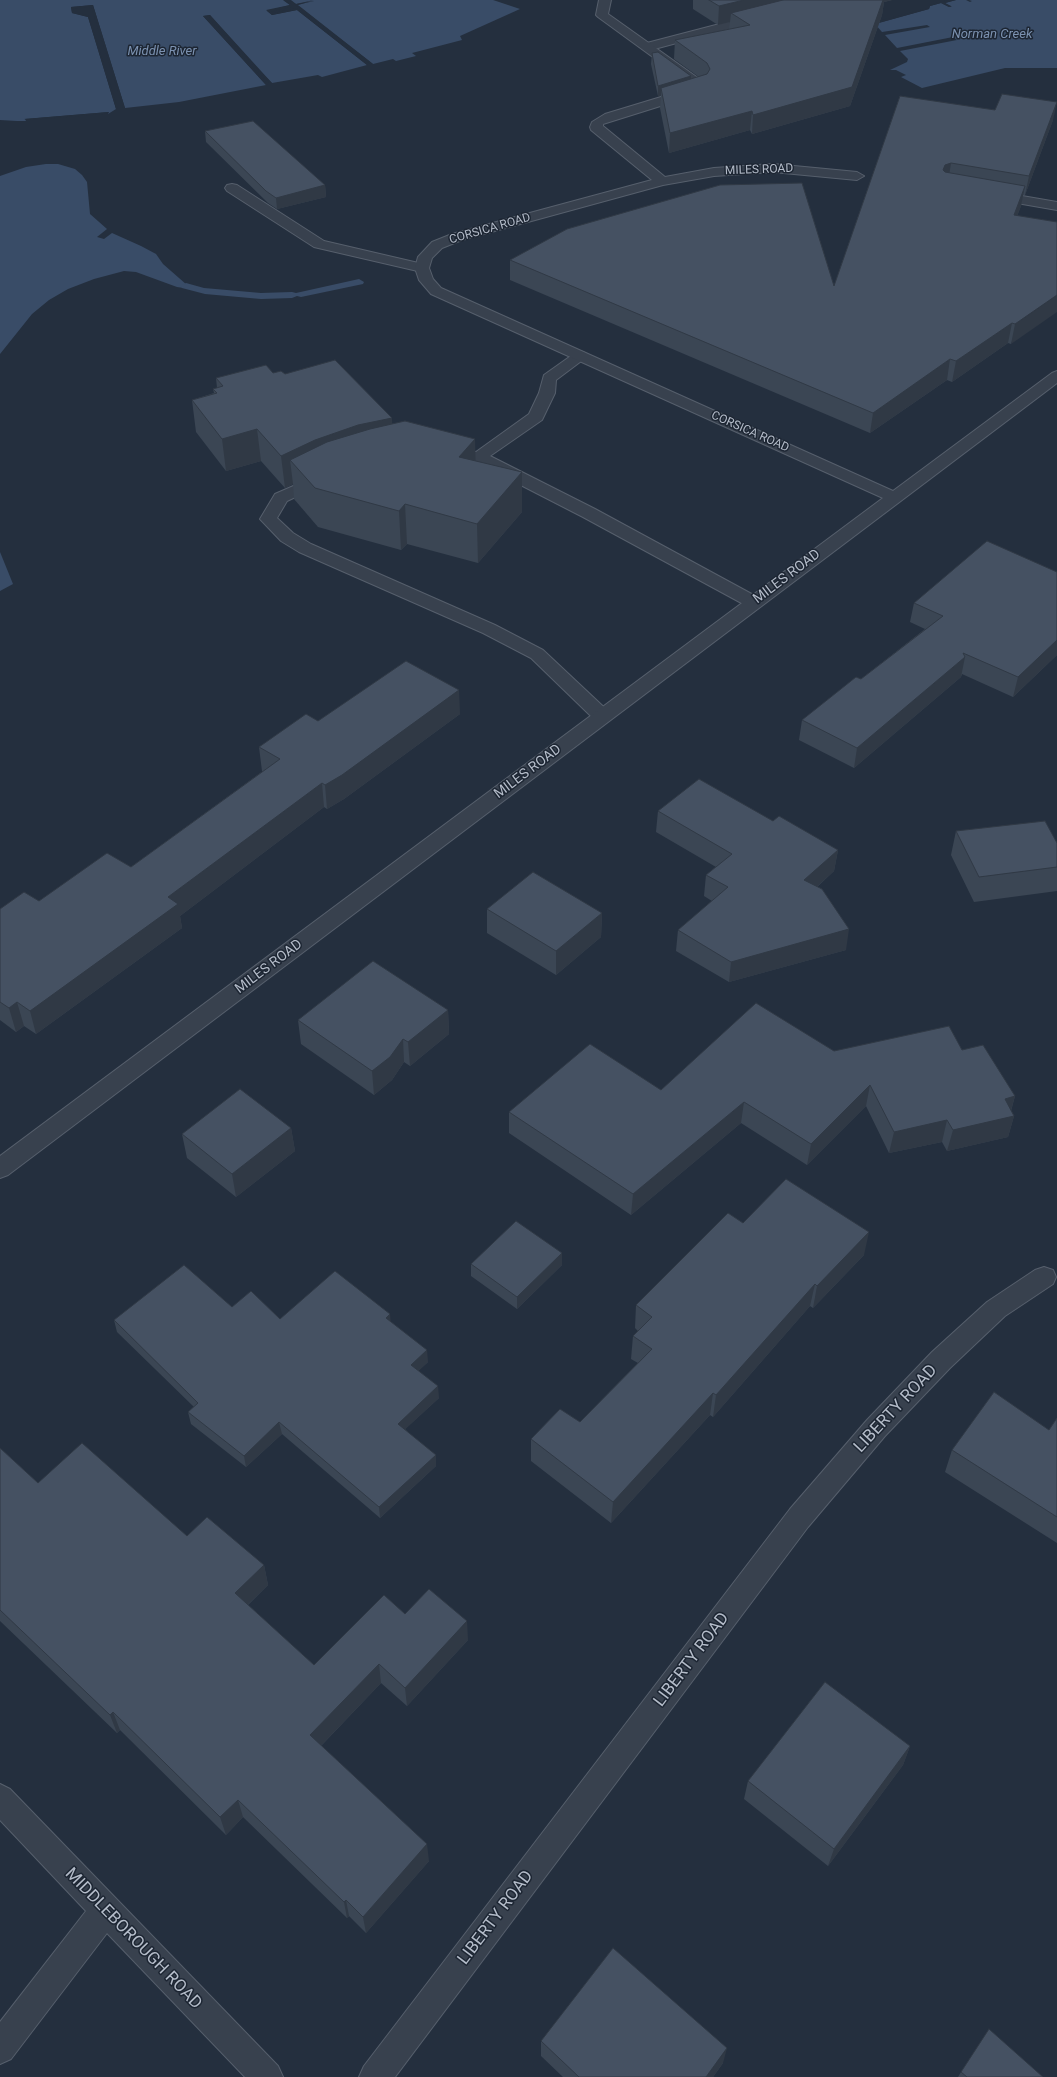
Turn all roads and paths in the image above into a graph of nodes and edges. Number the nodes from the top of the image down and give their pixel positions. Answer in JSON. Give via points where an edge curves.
{"nodes":[{"id":1,"x":605,"y":0,"type":"edge"},
{"id":2,"x":768,"y":16,"type":"edge"},
{"id":3,"x":647,"y":47,"type":"junction"},
{"id":4,"x":857,"y":176,"type":"dead end"},
{"id":5,"x":662,"y":181,"type":"junction"},
{"id":6,"x":232,"y":188,"type":"dead end"},
{"id":7,"x":979,"y":193,"type":"edge"},
{"id":8,"x":1057,"y":206,"type":"edge"},
{"id":9,"x":422,"y":268,"type":"junction"},
{"id":10,"x":580,"y":356,"type":"junction"},
{"id":11,"x":1057,"y":376,"type":"edge"},
{"id":12,"x":428,"y":448,"type":"edge"},
{"id":13,"x":479,"y":457,"type":"junction"},
{"id":14,"x":338,"y":472,"type":"edge"},
{"id":15,"x":894,"y":497,"type":"junction"},
{"id":16,"x":753,"y":602,"type":"junction"},
{"id":17,"x":602,"y":716,"type":"junction"},
{"id":18,"x":0,"y":1169,"type":"edge"},
{"id":19,"x":1044,"y":1276,"type":"dead end"},
{"id":20,"x":0,"y":1799,"type":"edge"},
{"id":21,"x":105,"y":1911,"type":"junction"},
{"id":22,"x":0,"y":2048,"type":"edge"},
{"id":23,"x":266,"y":2077,"type":"edge"},
{"id":24,"x":375,"y":2077,"type":"edge"}],
"edges":[{"from":1,"to":3,"type":"street","via":[[602,15]]},
{"from":2,"to":3,"type":"street"},
{"from":3,"to":5,"type":"street","via":[[692,77],[701,89],[609,117],[598,122],[596,127]]},
{"from":4,"to":5,"type":"street","name":"MILES ROAD","via":[[774,168],[714,172]]},
{"from":5,"to":9,"type":"street","name":"CORSICA ROAD","via":[[457,237],[437,245],[425,257]]},
{"from":6,"to":9,"type":"street","via":[[319,244]]},
{"from":7,"to":8,"type":"street"},
{"from":9,"to":10,"type":"street","name":"CORSICA ROAD","via":[[426,280],[436,291]]},
{"from":10,"to":13,"type":"street","via":[[549,378],[547,393],[536,417]]},
{"from":10,"to":15,"type":"street","name":"CORSICA ROAD"},
{"from":11,"to":15,"type":"street","name":"MILES ROAD"},
{"from":12,"to":13,"type":"street"},
{"from":13,"to":16,"type":"street"},
{"from":14,"to":17,"type":"street","via":[[281,498],[268,519],[287,537],[305,548],[489,629],[537,654]]},
{"from":15,"to":16,"type":"street","name":"MILES ROAD"},
{"from":16,"to":17,"type":"street","name":"MILES ROAD"},
{"from":17,"to":18,"type":"street","name":"MILES ROAD"},
{"from":19,"to":24,"type":"street","name":"LIBERTY ROAD","via":[[996,1309],[941,1360],[876,1428],[799,1518]]},
{"from":20,"to":21,"type":"street","name":"MIDDLEBOROUGH ROAD"},
{"from":21,"to":22,"type":"street"},
{"from":21,"to":23,"type":"street","name":"MIDDLEBOROUGH ROAD"}]}
